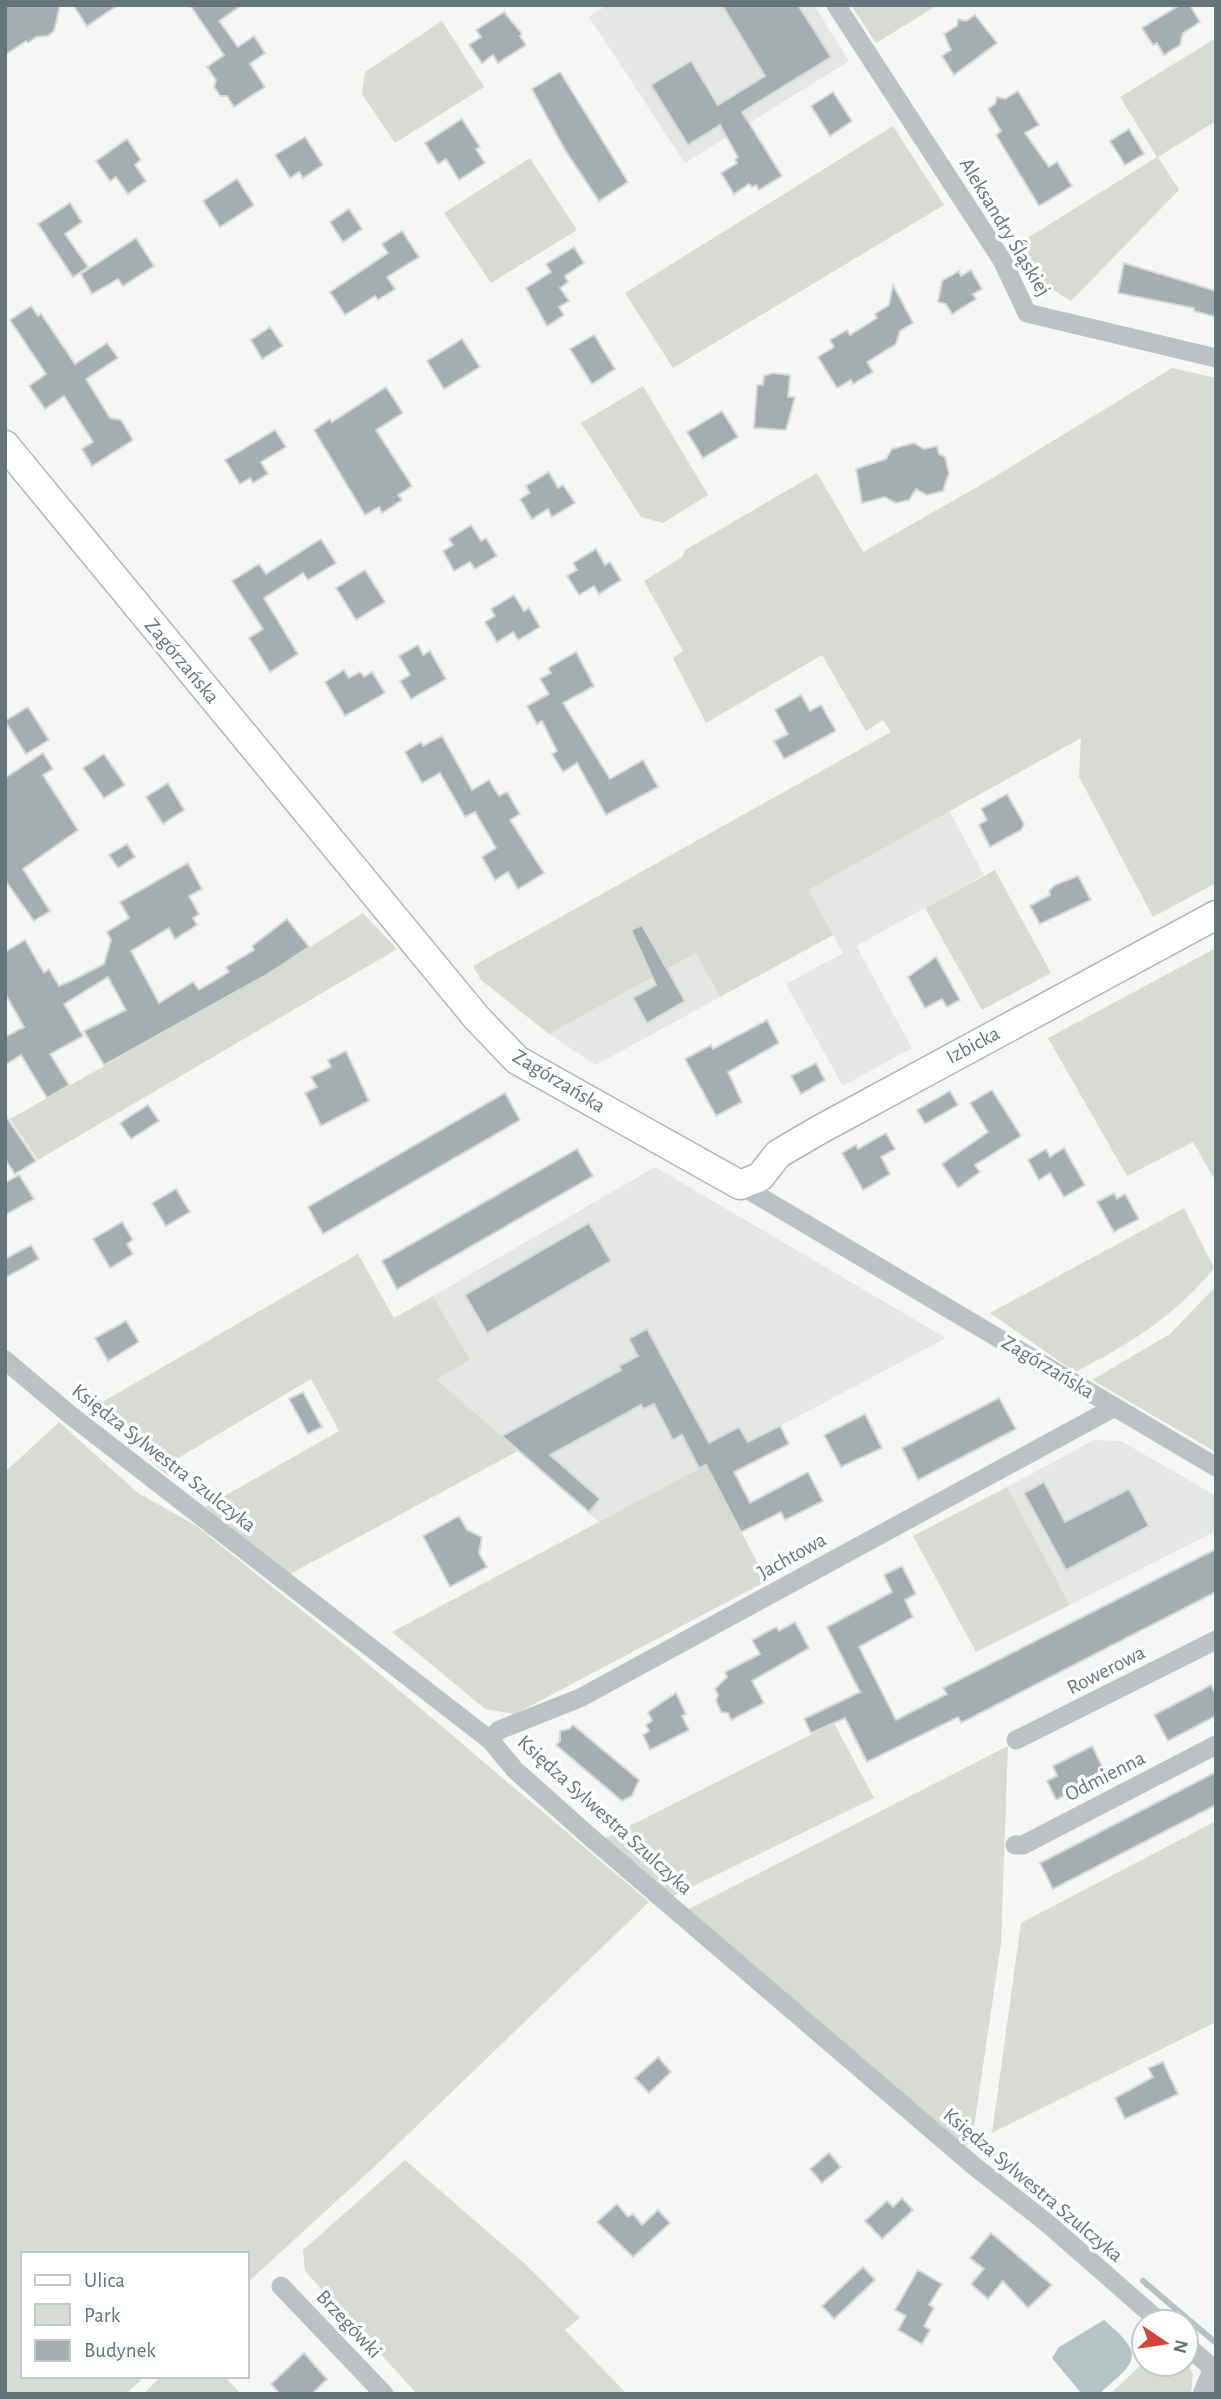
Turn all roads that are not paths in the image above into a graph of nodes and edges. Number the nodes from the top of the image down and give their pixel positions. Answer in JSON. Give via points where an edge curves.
{"nodes":[{"id":1,"x":836,"y":5,"type":"edge"},
{"id":2,"x":1216,"y":358,"type":"edge"},
{"id":3,"x":5,"y":445,"type":"edge"},
{"id":4,"x":1216,"y":915,"type":"edge"},
{"id":5,"x":740,"y":1185,"type":"junction"},
{"id":6,"x":5,"y":1360,"type":"edge"},
{"id":7,"x":1115,"y":1407,"type":"junction"},
{"id":8,"x":1216,"y":1467,"type":"edge"},
{"id":9,"x":1216,"y":1640,"type":"edge"},
{"id":10,"x":490,"y":1740,"type":"junction"},
{"id":11,"x":1016,"y":1740,"type":"dead end"},
{"id":12,"x":1216,"y":1745,"type":"edge"},
{"id":13,"x":1015,"y":1845,"type":"dead end"},
{"id":14,"x":281,"y":2286,"type":"dead end"},
{"id":15,"x":1144,"y":2308,"type":"edge"},
{"id":16,"x":1200,"y":2357,"type":"edge"},
{"id":17,"x":1214,"y":2369,"type":"edge"},
{"id":18,"x":378,"y":2392,"type":"edge"},
{"id":19,"x":1202,"y":2394,"type":"edge"}],
"edges":[{"from":1,"to":2,"type":"street","name":"Aleksandry Śląskiej","via":[[1002,260],[1027,313]]},
{"from":3,"to":5,"type":"street","name":"Zagórzańska","via":[[476,1017],[517,1060]]},
{"from":4,"to":5,"type":"street","name":"Izbicka","via":[[819,1130],[778,1154],[760,1177]]},
{"from":5,"to":7,"type":"street","name":"Zagórzańska"},
{"from":6,"to":10,"type":"street","name":"Księdza Sylwestra Szulczyka"},
{"from":7,"to":8,"type":"street","name":"Zagórzańska"},
{"from":7,"to":10,"type":"street","name":"Jachtowa","via":[[580,1699],[499,1730]]},
{"from":9,"to":11,"type":"street","name":"Rowerowa"},
{"from":10,"to":15,"type":"street","name":"Księdza Sylwestra Szulczyka","via":[[515,1770],[589,1836]]},
{"from":12,"to":13,"type":"street","name":"Odmienna","via":[[1023,1845]]},
{"from":14,"to":18,"type":"street","name":"Brzegówki"},
{"from":16,"to":17,"type":"street"},
{"from":17,"to":19,"type":"street"}]}
